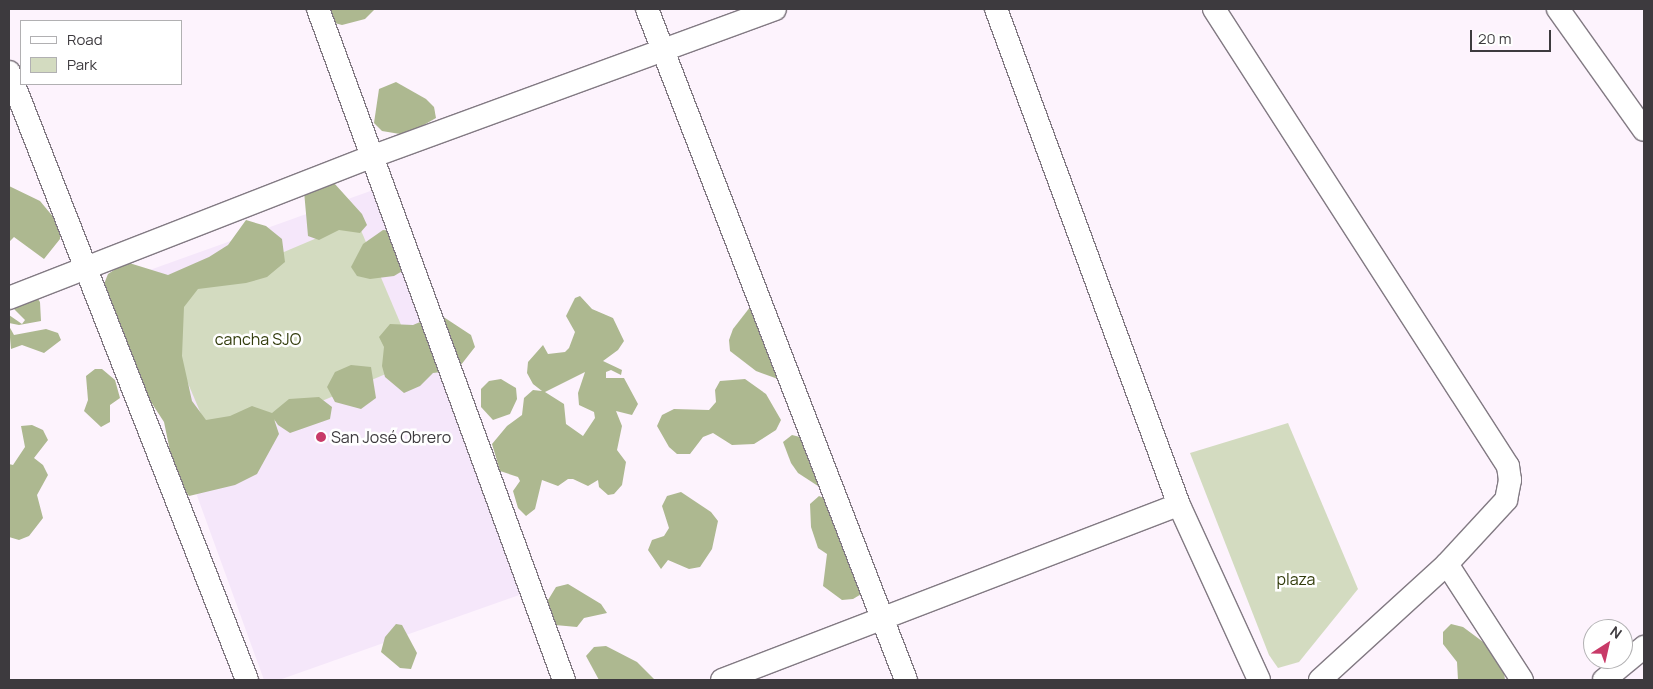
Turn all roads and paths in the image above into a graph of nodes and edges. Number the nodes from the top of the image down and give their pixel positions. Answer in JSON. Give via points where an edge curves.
{"nodes":[{"id":1,"x":318,"y":9,"type":"edge"},
{"id":2,"x":647,"y":9,"type":"edge"},
{"id":3,"x":775,"y":9,"type":"edge"},
{"id":4,"x":996,"y":9,"type":"edge"},
{"id":5,"x":1214,"y":9,"type":"edge"},
{"id":6,"x":1558,"y":9,"type":"edge"},
{"id":7,"x":662,"y":52,"type":"junction"},
{"id":8,"x":9,"y":72,"type":"edge"},
{"id":9,"x":1644,"y":130,"type":"edge"},
{"id":10,"x":371,"y":157,"type":"junction"},
{"id":11,"x":84,"y":270,"type":"junction"},
{"id":12,"x":9,"y":298,"type":"edge"},
{"id":13,"x":1179,"y":505,"type":"junction"},
{"id":14,"x":1447,"y":564,"type":"junction"},
{"id":15,"x":882,"y":620,"type":"junction"},
{"id":16,"x":1644,"y":647,"type":"edge"},
{"id":17,"x":247,"y":680,"type":"edge"},
{"id":18,"x":564,"y":680,"type":"edge"},
{"id":19,"x":722,"y":680,"type":"edge"},
{"id":20,"x":906,"y":680,"type":"edge"},
{"id":21,"x":1259,"y":680,"type":"edge"},
{"id":22,"x":1320,"y":680,"type":"edge"},
{"id":23,"x":1522,"y":680,"type":"edge"},
{"id":24,"x":1604,"y":680,"type":"edge"}],
"edges":[{"from":1,"to":10,"type":"street"},
{"from":2,"to":7,"type":"street"},
{"from":3,"to":7,"type":"street"},
{"from":4,"to":13,"type":"street"},
{"from":5,"to":14,"type":"street","via":[[1508,466],[1510,480],[1506,500]]},
{"from":6,"to":9,"type":"street"},
{"from":7,"to":10,"type":"street"},
{"from":7,"to":15,"type":"street"},
{"from":8,"to":11,"type":"street"},
{"from":10,"to":11,"type":"street"},
{"from":10,"to":18,"type":"street"},
{"from":11,"to":12,"type":"street"},
{"from":11,"to":17,"type":"street"},
{"from":13,"to":15,"type":"street"},
{"from":13,"to":21,"type":"street"},
{"from":14,"to":22,"type":"street"},
{"from":14,"to":23,"type":"street"},
{"from":15,"to":19,"type":"street"},
{"from":15,"to":20,"type":"street"},
{"from":16,"to":24,"type":"street"}]}
